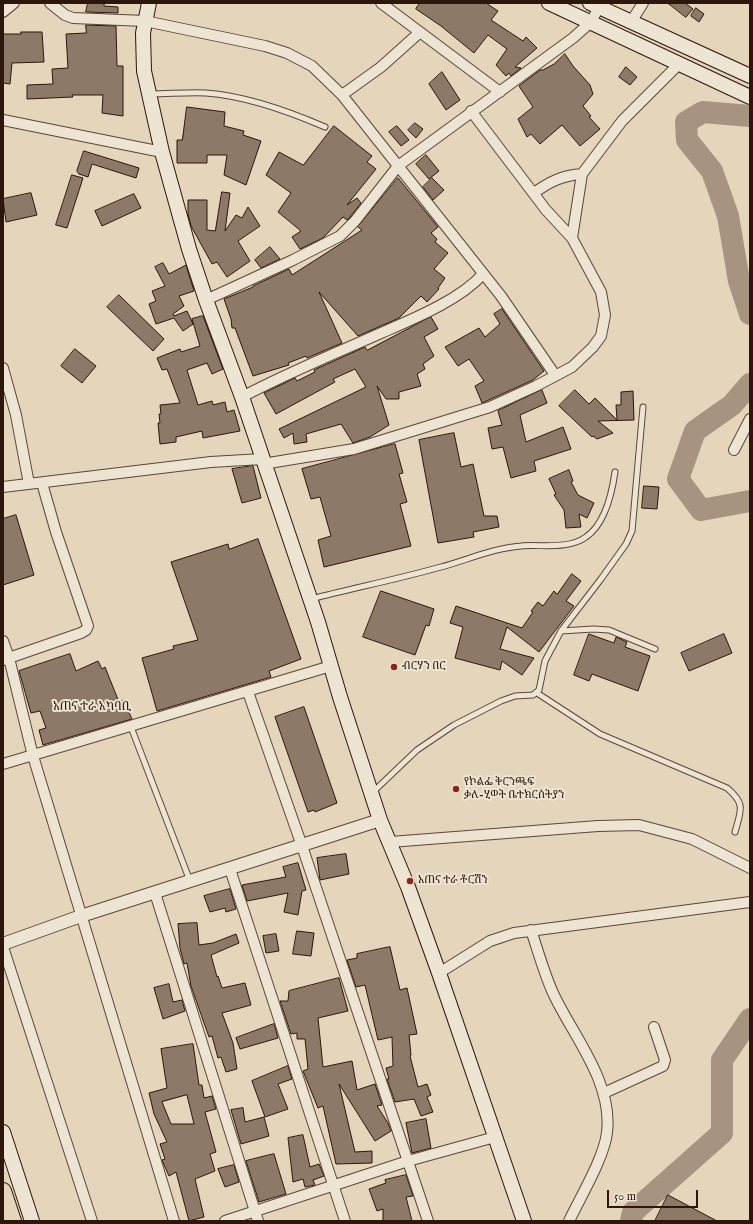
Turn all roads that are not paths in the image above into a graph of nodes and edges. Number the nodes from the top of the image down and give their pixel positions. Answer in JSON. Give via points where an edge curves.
{"nodes":[{"id":1,"x":14,"y":3,"type":"edge"},
{"id":2,"x":50,"y":3,"type":"edge"},
{"id":3,"x":149,"y":3,"type":"edge"},
{"id":4,"x":382,"y":3,"type":"edge"},
{"id":5,"x":549,"y":3,"type":"edge"},
{"id":6,"x":643,"y":3,"type":"edge"},
{"id":7,"x":595,"y":5,"type":"edge"},
{"id":8,"x":3,"y":12,"type":"edge"},
{"id":9,"x":145,"y":21,"type":"junction"},
{"id":10,"x":591,"y":22,"type":"junction"},
{"id":11,"x":631,"y":22,"type":"junction"},
{"id":12,"x":419,"y":33,"type":"junction"},
{"id":13,"x":679,"y":64,"type":"junction"},
{"id":14,"x":750,"y":76,"type":"edge"},
{"id":15,"x":500,"y":92,"type":"junction"},
{"id":16,"x":148,"y":94,"type":"junction"},
{"id":17,"x":342,"y":95,"type":"junction"},
{"id":18,"x":749,"y":96,"type":"edge"},
{"id":19,"x":471,"y":111,"type":"junction"},
{"id":20,"x":3,"y":120,"type":"edge"},
{"id":21,"x":325,"y":127,"type":"dead end"},
{"id":22,"x":162,"y":152,"type":"junction"},
{"id":23,"x":398,"y":166,"type":"junction"},
{"id":24,"x":582,"y":174,"type":"junction"},
{"id":25,"x":534,"y":193,"type":"junction"},
{"id":26,"x":572,"y":238,"type":"junction"},
{"id":27,"x":483,"y":274,"type":"junction"},
{"id":28,"x":206,"y":300,"type":"junction"},
{"id":29,"x":3,"y":368,"type":"edge"},
{"id":30,"x":555,"y":375,"type":"junction"},
{"id":31,"x":242,"y":397,"type":"junction"},
{"id":32,"x":643,"y":407,"type":"dead end"},
{"id":33,"x":750,"y":419,"type":"edge"},
{"id":34,"x":734,"y":450,"type":"dead end"},
{"id":35,"x":262,"y":462,"type":"junction"},
{"id":36,"x":615,"y":472,"type":"dead end"},
{"id":37,"x":42,"y":482,"type":"junction"},
{"id":38,"x":29,"y":484,"type":"junction"},
{"id":39,"x":3,"y":487,"type":"edge"},
{"id":40,"x":310,"y":599,"type":"junction"},
{"id":41,"x":561,"y":631,"type":"junction"},
{"id":42,"x":3,"y":641,"type":"edge"},
{"id":43,"x":655,"y":649,"type":"dead end"},
{"id":44,"x":6,"y":659,"type":"edge"},
{"id":45,"x":331,"y":666,"type":"junction"},
{"id":46,"x":248,"y":692,"type":"junction"},
{"id":47,"x":537,"y":693,"type":"junction"},
{"id":48,"x":131,"y":727,"type":"junction"},
{"id":49,"x":33,"y":756,"type":"junction"},
{"id":50,"x":3,"y":764,"type":"edge"},
{"id":51,"x":372,"y":793,"type":"junction"},
{"id":52,"x":380,"y":820,"type":"junction"},
{"id":53,"x":735,"y":832,"type":"dead end"},
{"id":54,"x":390,"y":842,"type":"junction"},
{"id":55,"x":302,"y":846,"type":"junction"},
{"id":56,"x":750,"y":868,"type":"edge"},
{"id":57,"x":230,"y":869,"type":"junction"},
{"id":58,"x":191,"y":882,"type":"junction"},
{"id":59,"x":154,"y":893,"type":"junction"},
{"id":60,"x":750,"y":902,"type":"edge"},
{"id":61,"x":81,"y":916,"type":"junction"},
{"id":62,"x":531,"y":930,"type":"junction"},
{"id":63,"x":3,"y":946,"type":"edge"},
{"id":64,"x":439,"y":973,"type":"junction"},
{"id":65,"x":654,"y":1027,"type":"dead end"},
{"id":66,"x":604,"y":1093,"type":"junction"},
{"id":67,"x":3,"y":1132,"type":"edge"},
{"id":68,"x":495,"y":1137,"type":"junction"},
{"id":69,"x":408,"y":1161,"type":"junction"},
{"id":70,"x":332,"y":1186,"type":"junction"},
{"id":71,"x":3,"y":1191,"type":"edge"},
{"id":72,"x":254,"y":1210,"type":"junction"},
{"id":73,"x":13,"y":1221,"type":"edge"},
{"id":74,"x":32,"y":1221,"type":"edge"},
{"id":75,"x":92,"y":1221,"type":"edge"},
{"id":76,"x":174,"y":1221,"type":"edge"},
{"id":77,"x":225,"y":1221,"type":"edge"},
{"id":78,"x":258,"y":1221,"type":"edge"},
{"id":79,"x":345,"y":1221,"type":"edge"},
{"id":80,"x":428,"y":1221,"type":"edge"},
{"id":81,"x":524,"y":1221,"type":"edge"},
{"id":82,"x":569,"y":1221,"type":"edge"}],
"edges":[{"from":1,"to":8,"type":"street"},
{"from":2,"to":9,"type":"street","via":[[72,18]]},
{"from":3,"to":9,"type":"main road"},
{"from":4,"to":12,"type":"street"},
{"from":5,"to":10,"type":"main road"},
{"from":6,"to":11,"type":"street"},
{"from":7,"to":10,"type":"street"},
{"from":7,"to":11,"type":"main road"},
{"from":9,"to":16,"type":"main road","via":[[142,49]]},
{"from":9,"to":17,"type":"street","via":[[244,40],[287,53],[312,66]]},
{"from":10,"to":13,"type":"main road"},
{"from":10,"to":15,"type":"street"},
{"from":11,"to":14,"type":"main road"},
{"from":12,"to":15,"type":"street"},
{"from":12,"to":17,"type":"street","via":[[381,67]]},
{"from":13,"to":18,"type":"main road"},
{"from":13,"to":24,"type":"street","via":[[622,121]]},
{"from":15,"to":19,"type":"street"},
{"from":16,"to":21,"type":"lane","via":[[214,95],[257,103]]},
{"from":16,"to":22,"type":"main road"},
{"from":17,"to":23,"type":"street"},
{"from":19,"to":23,"type":"street"},
{"from":19,"to":25,"type":"street"},
{"from":20,"to":22,"type":"street"},
{"from":22,"to":28,"type":"main road"},
{"from":23,"to":27,"type":"street"},
{"from":23,"to":28,"type":"street","via":[[340,236]]},
{"from":24,"to":25,"type":"street","via":[[556,179]]},
{"from":24,"to":26,"type":"street"},
{"from":25,"to":26,"type":"street"},
{"from":26,"to":30,"type":"street","via":[[601,292],[605,324],[601,336],[593,347],[572,367]]},
{"from":27,"to":30,"type":"street","via":[[517,317]]},
{"from":27,"to":31,"type":"street","via":[[456,296],[416,317]]},
{"from":28,"to":31,"type":"main road"},
{"from":29,"to":38,"type":"street","via":[[16,415]]},
{"from":30,"to":35,"type":"street","via":[[512,398],[393,438],[354,449]]},
{"from":31,"to":35,"type":"main road"},
{"from":32,"to":41,"type":"lane","via":[[632,531],[626,544]]},
{"from":33,"to":34,"type":"street"},
{"from":35,"to":37,"type":"street","via":[[211,462]]},
{"from":35,"to":40,"type":"main road"},
{"from":36,"to":40,"type":"lane","via":[[613,486],[597,526],[586,537],[574,543],[502,549]]},
{"from":37,"to":38,"type":"street"},
{"from":37,"to":44,"type":"street","via":[[88,626],[81,633]]},
{"from":38,"to":39,"type":"street"},
{"from":40,"to":45,"type":"main road"},
{"from":41,"to":43,"type":"lane","via":[[609,630]]},
{"from":41,"to":47,"type":"lane","via":[[545,661],[541,687]]},
{"from":42,"to":44,"type":"street"},
{"from":44,"to":49,"type":"street"},
{"from":45,"to":46,"type":"street"},
{"from":45,"to":51,"type":"main road"},
{"from":46,"to":48,"type":"street"},
{"from":46,"to":55,"type":"street"},
{"from":47,"to":51,"type":"lane","via":[[510,698],[454,726],[417,750]]},
{"from":47,"to":53,"type":"lane","via":[[600,734],[727,788],[738,798],[742,806]]},
{"from":48,"to":49,"type":"street"},
{"from":48,"to":58,"type":"lane"},
{"from":49,"to":50,"type":"street"},
{"from":49,"to":61,"type":"street"},
{"from":51,"to":52,"type":"main road"},
{"from":52,"to":54,"type":"main road"},
{"from":52,"to":55,"type":"street"},
{"from":54,"to":56,"type":"street","via":[[639,825],[692,839]]},
{"from":54,"to":64,"type":"main road"},
{"from":55,"to":57,"type":"street"},
{"from":55,"to":69,"type":"street"},
{"from":57,"to":58,"type":"street"},
{"from":57,"to":70,"type":"street"},
{"from":58,"to":59,"type":"street"},
{"from":59,"to":61,"type":"street"},
{"from":59,"to":72,"type":"street"},
{"from":60,"to":62,"type":"street"},
{"from":61,"to":63,"type":"street"},
{"from":61,"to":76,"type":"street"},
{"from":62,"to":64,"type":"street","via":[[490,941]]},
{"from":62,"to":66,"type":"street","via":[[553,993]]},
{"from":63,"to":75,"type":"street"},
{"from":64,"to":68,"type":"main road"},
{"from":65,"to":66,"type":"street","via":[[665,1060],[663,1066]]},
{"from":66,"to":82,"type":"street","via":[[608,1116],[607,1134],[595,1167]]},
{"from":67,"to":74,"type":"main road"},
{"from":68,"to":69,"type":"street"},
{"from":68,"to":81,"type":"main road"},
{"from":69,"to":70,"type":"street"},
{"from":69,"to":80,"type":"street"},
{"from":70,"to":72,"type":"street"},
{"from":70,"to":79,"type":"street"},
{"from":71,"to":73,"type":"highway"},
{"from":72,"to":77,"type":"street"},
{"from":72,"to":78,"type":"street"}]}
